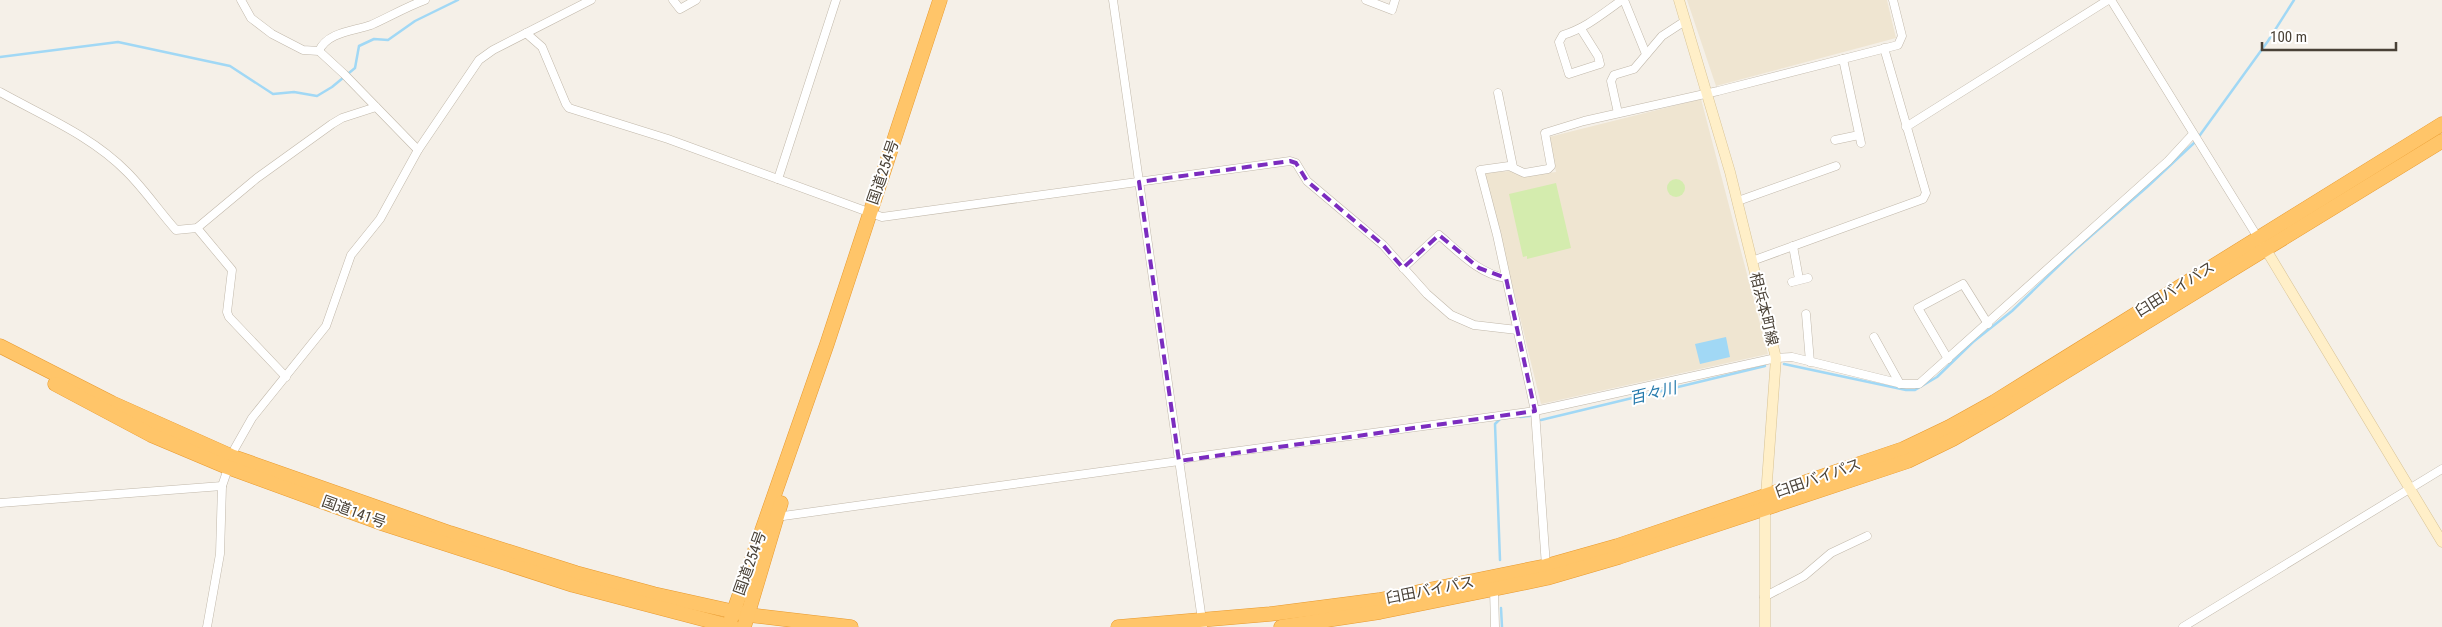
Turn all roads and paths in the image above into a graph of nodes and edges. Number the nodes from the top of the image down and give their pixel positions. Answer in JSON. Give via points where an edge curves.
{"nodes":[{"id":1,"x":241,"y":0,"type":"edge"},
{"id":2,"x":425,"y":0,"type":"edge"},
{"id":3,"x":591,"y":0,"type":"edge"},
{"id":4,"x":673,"y":0,"type":"edge"},
{"id":5,"x":696,"y":0,"type":"edge"},
{"id":6,"x":836,"y":0,"type":"edge"},
{"id":7,"x":940,"y":0,"type":"edge"},
{"id":8,"x":1113,"y":0,"type":"edge"},
{"id":9,"x":1366,"y":0,"type":"edge"},
{"id":10,"x":1395,"y":0,"type":"edge"},
{"id":11,"x":1623,"y":0,"type":"edge"},
{"id":12,"x":1678,"y":0,"type":"edge"},
{"id":13,"x":1893,"y":0,"type":"edge"},
{"id":14,"x":2110,"y":0,"type":"edge"},
{"id":15,"x":1685,"y":20,"type":"junction"},
{"id":16,"x":1581,"y":29,"type":"junction"},
{"id":17,"x":526,"y":33,"type":"junction"},
{"id":18,"x":1884,"y":48,"type":"junction"},
{"id":19,"x":319,"y":51,"type":"junction"},
{"id":20,"x":1646,"y":54,"type":"junction"},
{"id":21,"x":1843,"y":59,"type":"junction"},
{"id":22,"x":0,"y":92,"type":"edge"},
{"id":23,"x":1498,"y":93,"type":"dead end"},
{"id":24,"x":1708,"y":93,"type":"junction"},
{"id":25,"x":376,"y":107,"type":"junction"},
{"id":26,"x":1618,"y":113,"type":"junction"},
{"id":27,"x":2442,"y":124,"type":"edge"},
{"id":28,"x":1906,"y":127,"type":"junction"},
{"id":29,"x":2193,"y":134,"type":"junction"},
{"id":30,"x":1835,"y":140,"type":"dead end"},
{"id":31,"x":2442,"y":141,"type":"edge"},
{"id":32,"x":418,"y":150,"type":"junction"},
{"id":33,"x":1836,"y":166,"type":"dead end"},
{"id":34,"x":1513,"y":167,"type":"junction"},
{"id":35,"x":778,"y":178,"type":"junction"},
{"id":36,"x":1138,"y":182,"type":"junction"},
{"id":37,"x":1738,"y":201,"type":"junction"},
{"id":38,"x":869,"y":212,"type":"junction"},
{"id":39,"x":197,"y":228,"type":"junction"},
{"id":40,"x":2262,"y":243,"type":"junction"},
{"id":41,"x":1793,"y":246,"type":"junction"},
{"id":42,"x":1752,"y":261,"type":"junction"},
{"id":43,"x":1403,"y":268,"type":"junction"},
{"id":44,"x":1506,"y":278,"type":"junction"},
{"id":45,"x":1800,"y":280,"type":"dead end"},
{"id":46,"x":1806,"y":314,"type":"dead end"},
{"id":47,"x":1988,"y":324,"type":"junction"},
{"id":48,"x":1517,"y":330,"type":"junction"},
{"id":49,"x":1874,"y":337,"type":"dead end"},
{"id":50,"x":826,"y":344,"type":"junction"},
{"id":51,"x":0,"y":347,"type":"edge"},
{"id":52,"x":1776,"y":358,"type":"junction"},
{"id":53,"x":1948,"y":359,"type":"junction"},
{"id":54,"x":1810,"y":362,"type":"junction"},
{"id":55,"x":286,"y":377,"type":"junction"},
{"id":56,"x":1900,"y":384,"type":"junction"},
{"id":57,"x":1535,"y":411,"type":"junction"},
{"id":58,"x":1179,"y":461,"type":"junction"},
{"id":59,"x":229,"y":462,"type":"junction"},
{"id":60,"x":2442,"y":469,"type":"edge"},
{"id":61,"x":222,"y":486,"type":"junction"},
{"id":62,"x":2410,"y":489,"type":"junction"},
{"id":63,"x":1765,"y":502,"type":"junction"},
{"id":64,"x":0,"y":503,"type":"edge"},
{"id":65,"x":776,"y":517,"type":"junction"},
{"id":66,"x":1867,"y":536,"type":"dead end"},
{"id":67,"x":2442,"y":542,"type":"edge"},
{"id":68,"x":1546,"y":566,"type":"junction"},
{"id":69,"x":1494,"y":589,"type":"junction"},
{"id":70,"x":1764,"y":597,"type":"junction"},
{"id":71,"x":732,"y":612,"type":"junction"},
{"id":72,"x":747,"y":621,"type":"edge"},
{"id":73,"x":1202,"y":624,"type":"edge"},
{"id":74,"x":207,"y":627,"type":"edge"},
{"id":75,"x":730,"y":627,"type":"edge"},
{"id":76,"x":851,"y":627,"type":"edge"},
{"id":77,"x":1118,"y":627,"type":"edge"},
{"id":78,"x":1280,"y":627,"type":"edge"},
{"id":79,"x":1496,"y":627,"type":"edge"},
{"id":80,"x":1765,"y":627,"type":"edge"},
{"id":81,"x":2183,"y":627,"type":"edge"}],
"edges":[{"from":1,"to":19,"type":"street","via":[[251,18],[272,34],[303,50]]},
{"from":2,"to":19,"type":"street","via":[[406,6],[371,25],[332,38]]},
{"from":3,"to":17,"type":"street"},
{"from":4,"to":5,"type":"street","via":[[680,9]]},
{"from":6,"to":35,"type":"street"},
{"from":7,"to":38,"type":"highway","name":"国道254号"},
{"from":8,"to":36,"type":"street"},
{"from":9,"to":10,"type":"street","via":[[1392,10]]},
{"from":11,"to":16,"type":"street"},
{"from":11,"to":20,"type":"street"},
{"from":12,"to":15,"type":"main road","name":"相浜本町線"},
{"from":13,"to":18,"type":"street","via":[[1902,36],[1898,45]]},
{"from":14,"to":28,"type":"street"},
{"from":14,"to":29,"type":"street"},
{"from":15,"to":20,"type":"street","via":[[1662,36]]},
{"from":15,"to":24,"type":"main road","name":"相浜本町線"},
{"from":16,"to":16,"type":"street","via":[[1563,36],[1559,42],[1568,74],[1600,64]]},
{"from":17,"to":32,"type":"street","via":[[479,60]]},
{"from":17,"to":35,"type":"street","via":[[542,47],[569,108]]},
{"from":18,"to":21,"type":"street"},
{"from":18,"to":28,"type":"street"},
{"from":19,"to":25,"type":"street"},
{"from":20,"to":26,"type":"street","via":[[1634,69],[1614,75],[1611,81]]},
{"from":21,"to":24,"type":"street"},
{"from":21,"to":30,"type":"street","via":[[1860,139]]},
{"from":22,"to":39,"type":"street","via":[[107,154],[176,230]]},
{"from":23,"to":34,"type":"street"},
{"from":24,"to":26,"type":"street"},
{"from":24,"to":37,"type":"main road","name":"相浜本町線"},
{"from":25,"to":32,"type":"street"},
{"from":25,"to":39,"type":"street","via":[[332,124],[257,178]]},
{"from":26,"to":34,"type":"street","via":[[1545,134],[1552,166],[1548,169],[1524,173]]},
{"from":27,"to":40,"type":"highway","name":"臼田バイパス"},
{"from":28,"to":41,"type":"street","via":[[1926,193],[1923,199]]},
{"from":29,"to":40,"type":"street"},
{"from":29,"to":47,"type":"street","via":[[2168,161]]},
{"from":31,"to":40,"type":"highway","name":"臼田バイパス"},
{"from":32,"to":55,"type":"street","via":[[391,202],[351,255],[326,326]]},
{"from":33,"to":37,"type":"street"},
{"from":34,"to":44,"type":"street","via":[[1480,170]]},
{"from":35,"to":38,"type":"street"},
{"from":36,"to":38,"type":"street","via":[[882,217]]},
{"from":36,"to":43,"type":"street","via":[[1290,161],[1296,163],[1307,181],[1383,245]]},
{"from":36,"to":58,"type":"street","via":[[1142,188]]},
{"from":37,"to":42,"type":"main road","name":"相浜本町線"},
{"from":38,"to":50,"type":"highway","name":"国道254号"},
{"from":39,"to":55,"type":"street","via":[[232,270],[229,317]]},
{"from":40,"to":62,"type":"main road"},
{"from":40,"to":63,"type":"highway","name":"臼田バイパス","via":[[1949,427],[1903,449]]},
{"from":41,"to":42,"type":"street"},
{"from":41,"to":45,"type":"street"},
{"from":42,"to":52,"type":"main road","name":"相浜本町線"},
{"from":43,"to":44,"type":"street","via":[[1439,235],[1479,268],[1493,276]]},
{"from":43,"to":48,"type":"street","via":[[1451,315],[1474,326]]},
{"from":44,"to":48,"type":"street"},
{"from":46,"to":54,"type":"street"},
{"from":47,"to":53,"type":"street"},
{"from":47,"to":53,"type":"street","via":[[1963,284],[1918,308]]},
{"from":48,"to":57,"type":"street"},
{"from":49,"to":56,"type":"street"},
{"from":50,"to":65,"type":"highway","name":"国道254号"},
{"from":50,"to":71,"type":"highway","name":"国道254号"},
{"from":51,"to":59,"type":"highway","name":"国道141号"},
{"from":52,"to":54,"type":"street"},
{"from":52,"to":57,"type":"street"},
{"from":52,"to":63,"type":"main road","name":"相浜本町線"},
{"from":53,"to":56,"type":"street","via":[[1919,384]]},
{"from":54,"to":56,"type":"street"},
{"from":55,"to":59,"type":"street","via":[[252,418]]},
{"from":57,"to":58,"type":"street"},
{"from":57,"to":68,"type":"street"},
{"from":58,"to":65,"type":"street"},
{"from":58,"to":73,"type":"street"},
{"from":59,"to":61,"type":"street"},
{"from":59,"to":71,"type":"highway","name":"国道141号","via":[[576,573]]},
{"from":59,"to":75,"type":"highway","name":"国道141号","via":[[382,522],[573,585]]},
{"from":60,"to":62,"type":"street"},
{"from":61,"to":64,"type":"street"},
{"from":61,"to":74,"type":"street","via":[[220,554]]},
{"from":62,"to":67,"type":"main road"},
{"from":62,"to":81,"type":"street"},
{"from":63,"to":68,"type":"highway","name":"臼田バイパス"},
{"from":63,"to":69,"type":"highway","name":"臼田バイパス","via":[[1619,558]]},
{"from":63,"to":70,"type":"main road","name":"相浜本町線"},
{"from":65,"to":72,"type":"highway","name":"国道254号"},
{"from":66,"to":70,"type":"street","via":[[1831,553],[1804,576]]},
{"from":68,"to":73,"type":"highway","name":"臼田バイパス","via":[[1378,600]]},
{"from":69,"to":78,"type":"highway","name":"臼田バイパス","via":[[1380,612]]},
{"from":69,"to":79,"type":"street"},
{"from":70,"to":80,"type":"main road","name":"相浜本町線"},
{"from":71,"to":72,"type":"highway"},
{"from":71,"to":75,"type":"highway","name":"国道254号"},
{"from":72,"to":76,"type":"highway"},
{"from":73,"to":77,"type":"highway","name":"臼田バイパス"}]}
